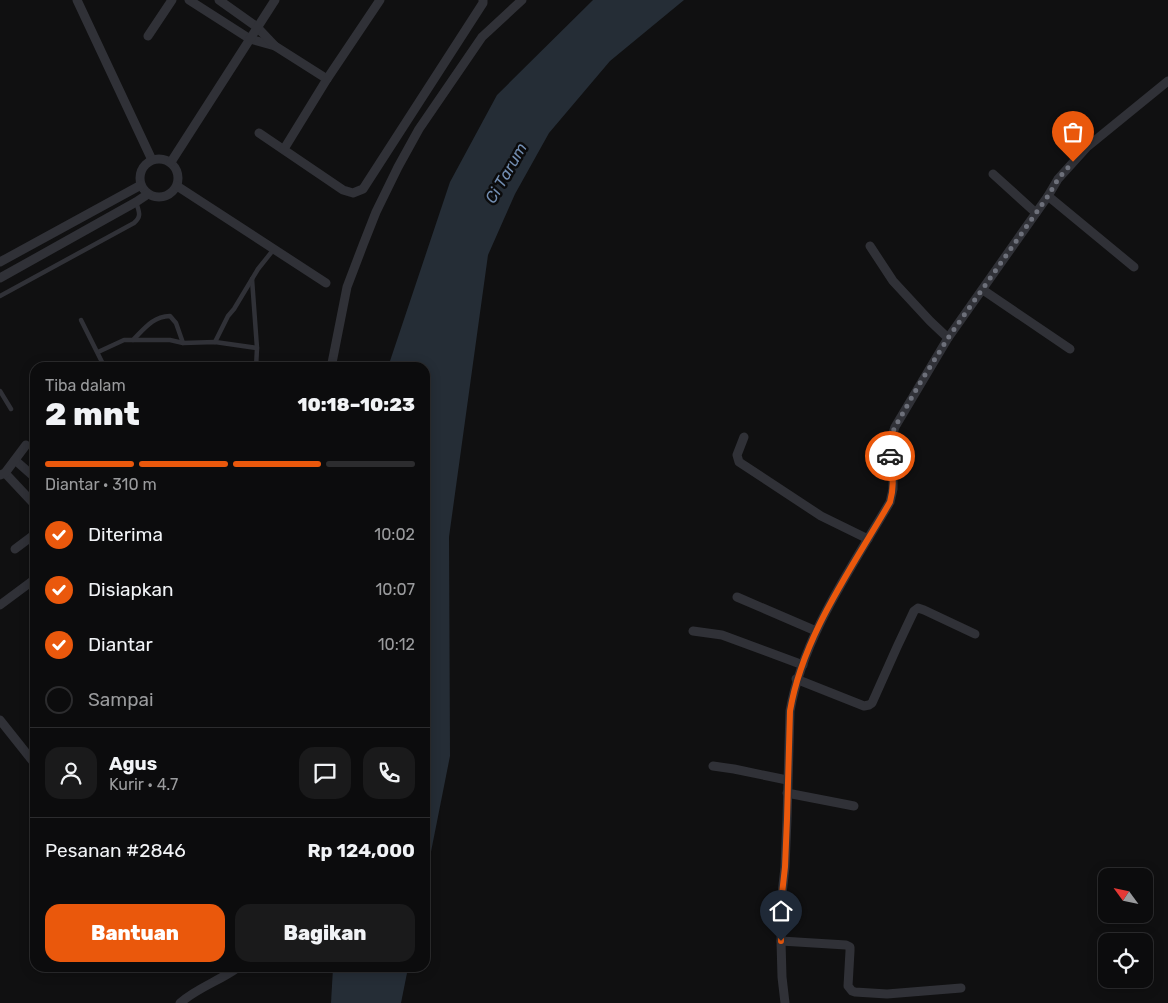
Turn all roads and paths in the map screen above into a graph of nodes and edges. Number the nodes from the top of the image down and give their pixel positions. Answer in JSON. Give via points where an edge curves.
{"nodes":[{"id":1,"x":77,"y":0,"type":"edge"},
{"id":2,"x":189,"y":0,"type":"edge"},
{"id":3,"x":219,"y":0,"type":"edge"},
{"id":4,"x":275,"y":0,"type":"edge"},
{"id":5,"x":380,"y":0,"type":"edge"},
{"id":6,"x":484,"y":0,"type":"edge"},
{"id":7,"x":522,"y":0,"type":"edge"},
{"id":8,"x":169,"y":2,"type":"edge"},
{"id":9,"x":257,"y":27,"type":"junction"},
{"id":10,"x":148,"y":36,"type":"dead end"},
{"id":11,"x":250,"y":39,"type":"junction"},
{"id":12,"x":276,"y":46,"type":"junction"},
{"id":13,"x":328,"y":79,"type":"junction"},
{"id":14,"x":1167,"y":84,"type":"edge"},
{"id":15,"x":259,"y":133,"type":"dead end"},
{"id":16,"x":284,"y":149,"type":"junction"},
{"id":17,"x":152,"y":160,"type":"junction"},
{"id":18,"x":172,"y":162,"type":"junction"},
{"id":19,"x":993,"y":174,"type":"dead end"},
{"id":20,"x":141,"y":185,"type":"junction"},
{"id":21,"x":177,"y":186,"type":"junction"},
{"id":22,"x":148,"y":194,"type":"junction"},
{"id":23,"x":1048,"y":196,"type":"junction"},
{"id":24,"x":136,"y":202,"type":"junction"},
{"id":25,"x":1036,"y":213,"type":"junction"},
{"id":26,"x":870,"y":246,"type":"dead end"},
{"id":27,"x":274,"y":249,"type":"junction"},
{"id":28,"x":0,"y":262,"type":"edge"},
{"id":29,"x":1134,"y":267,"type":"dead end"},
{"id":30,"x":0,"y":278,"type":"edge"},
{"id":31,"x":252,"y":279,"type":"junction"},
{"id":32,"x":326,"y":283,"type":"dead end"},
{"id":33,"x":983,"y":290,"type":"junction"},
{"id":34,"x":0,"y":296,"type":"edge"},
{"id":35,"x":81,"y":320,"type":"dead end"},
{"id":36,"x":948,"y":338,"type":"junction"},
{"id":37,"x":133,"y":340,"type":"junction"},
{"id":38,"x":215,"y":342,"type":"junction"},
{"id":39,"x":183,"y":343,"type":"junction"},
{"id":40,"x":257,"y":348,"type":"junction"},
{"id":41,"x":1070,"y":349,"type":"dead end"},
{"id":42,"x":98,"y":352,"type":"junction"},
{"id":43,"x":102,"y":362,"type":"edge"},
{"id":44,"x":256,"y":362,"type":"edge"},
{"id":45,"x":332,"y":362,"type":"edge"},
{"id":46,"x":0,"y":391,"type":"edge"},
{"id":47,"x":10,"y":409,"type":"dead end"},
{"id":48,"x":744,"y":437,"type":"dead end"},
{"id":49,"x":26,"y":445,"type":"dead end"},
{"id":50,"x":15,"y":460,"type":"junction"},
{"id":51,"x":30,"y":473,"type":"edge"},
{"id":52,"x":3,"y":474,"type":"edge"},
{"id":53,"x":30,"y":500,"type":"edge"},
{"id":54,"x":30,"y":538,"type":"edge"},
{"id":55,"x":868,"y":539,"type":"junction"},
{"id":56,"x":16,"y":549,"type":"dead end"},
{"id":57,"x":30,"y":583,"type":"edge"},
{"id":58,"x":737,"y":597,"type":"dead end"},
{"id":59,"x":0,"y":605,"type":"edge"},
{"id":60,"x":816,"y":630,"type":"junction"},
{"id":61,"x":693,"y":631,"type":"dead end"},
{"id":62,"x":975,"y":634,"type":"dead end"},
{"id":63,"x":803,"y":665,"type":"junction"},
{"id":64,"x":796,"y":679,"type":"junction"},
{"id":65,"x":0,"y":720,"type":"edge"},
{"id":66,"x":30,"y":758,"type":"edge"},
{"id":67,"x":713,"y":766,"type":"dead end"},
{"id":68,"x":787,"y":780,"type":"junction"},
{"id":69,"x":787,"y":793,"type":"junction"},
{"id":70,"x":854,"y":806,"type":"dead end"},
{"id":71,"x":781,"y":941,"type":"junction"},
{"id":72,"x":224,"y":972,"type":"edge"},
{"id":73,"x":231,"y":972,"type":"edge"},
{"id":74,"x":227,"y":975,"type":"junction"},
{"id":75,"x":961,"y":988,"type":"dead end"},
{"id":76,"x":888,"y":998,"type":"edge"},
{"id":77,"x":180,"y":1003,"type":"edge"},
{"id":78,"x":785,"y":1003,"type":"edge"}],
"edges":[{"from":1,"to":17,"type":"street"},
{"from":2,"to":11,"type":"street"},
{"from":3,"to":9,"type":"street"},
{"from":4,"to":9,"type":"street"},
{"from":5,"to":13,"type":"street"},
{"from":6,"to":16,"type":"street","via":[[363,189],[343,190]]},
{"from":7,"to":45,"type":"street","via":[[482,38],[419,129],[398,167],[347,287]]},
{"from":8,"to":10,"type":"street"},
{"from":9,"to":11,"type":"street"},
{"from":9,"to":12,"type":"street"},
{"from":11,"to":12,"type":"street"},
{"from":11,"to":18,"type":"street"},
{"from":12,"to":13,"type":"street"},
{"from":13,"to":16,"type":"street"},
{"from":14,"to":23,"type":"street","via":[[1087,147],[1058,179]]},
{"from":15,"to":16,"type":"street"},
{"from":17,"to":18,"type":"street","via":[[158,158]]},
{"from":17,"to":20,"type":"street","via":[[142,170]]},
{"from":18,"to":21,"type":"street","via":[[179,178]]},
{"from":19,"to":25,"type":"street"},
{"from":20,"to":22,"type":"street"},
{"from":20,"to":28,"type":"street"},
{"from":21,"to":22,"type":"street","via":[[170,194],[159,197]]},
{"from":21,"to":27,"type":"street"},
{"from":22,"to":24,"type":"street"},
{"from":23,"to":25,"type":"street"},
{"from":23,"to":29,"type":"street"},
{"from":24,"to":30,"type":"street"},
{"from":24,"to":34,"type":"lane","via":[[140,215],[134,223]]},
{"from":25,"to":33,"type":"street"},
{"from":26,"to":36,"type":"street","via":[[893,281]]},
{"from":27,"to":31,"type":"lane"},
{"from":27,"to":32,"type":"street"},
{"from":31,"to":38,"type":"lane"},
{"from":31,"to":40,"type":"lane"},
{"from":33,"to":36,"type":"street"},
{"from":33,"to":41,"type":"street"},
{"from":35,"to":42,"type":"lane"},
{"from":36,"to":55,"type":"street","via":[[892,434],[889,445],[893,489],[890,502]]},
{"from":37,"to":39,"type":"lane"},
{"from":37,"to":39,"type":"lane","via":[[153,320],[170,316]]},
{"from":37,"to":42,"type":"lane","via":[[124,340]]},
{"from":38,"to":39,"type":"lane"},
{"from":38,"to":40,"type":"lane"},
{"from":40,"to":44,"type":"lane"},
{"from":42,"to":43,"type":"lane"},
{"from":46,"to":47,"type":"lane"},
{"from":48,"to":55,"type":"street","via":[[737,455],[739,462],[821,516]]},
{"from":49,"to":50,"type":"street"},
{"from":50,"to":51,"type":"street"},
{"from":50,"to":52,"type":"street"},
{"from":52,"to":53,"type":"street"},
{"from":54,"to":56,"type":"street"},
{"from":55,"to":60,"type":"street"},
{"from":57,"to":59,"type":"street"},
{"from":58,"to":60,"type":"street"},
{"from":60,"to":63,"type":"street"},
{"from":61,"to":63,"type":"street","via":[[722,635]]},
{"from":62,"to":64,"type":"street","via":[[918,608],[869,705],[864,706]]},
{"from":63,"to":64,"type":"street"},
{"from":64,"to":68,"type":"street","via":[[790,711]]},
{"from":65,"to":66,"type":"street"},
{"from":67,"to":68,"type":"street"},
{"from":68,"to":69,"type":"street"},
{"from":69,"to":70,"type":"street"},
{"from":69,"to":71,"type":"street"},
{"from":71,"to":76,"type":"street","via":[[850,947],[848,986],[852,991]]},
{"from":71,"to":78,"type":"street"},
{"from":72,"to":74,"type":"street"},
{"from":73,"to":74,"type":"street"},
{"from":74,"to":77,"type":"street"},
{"from":75,"to":76,"type":"street"}]}
